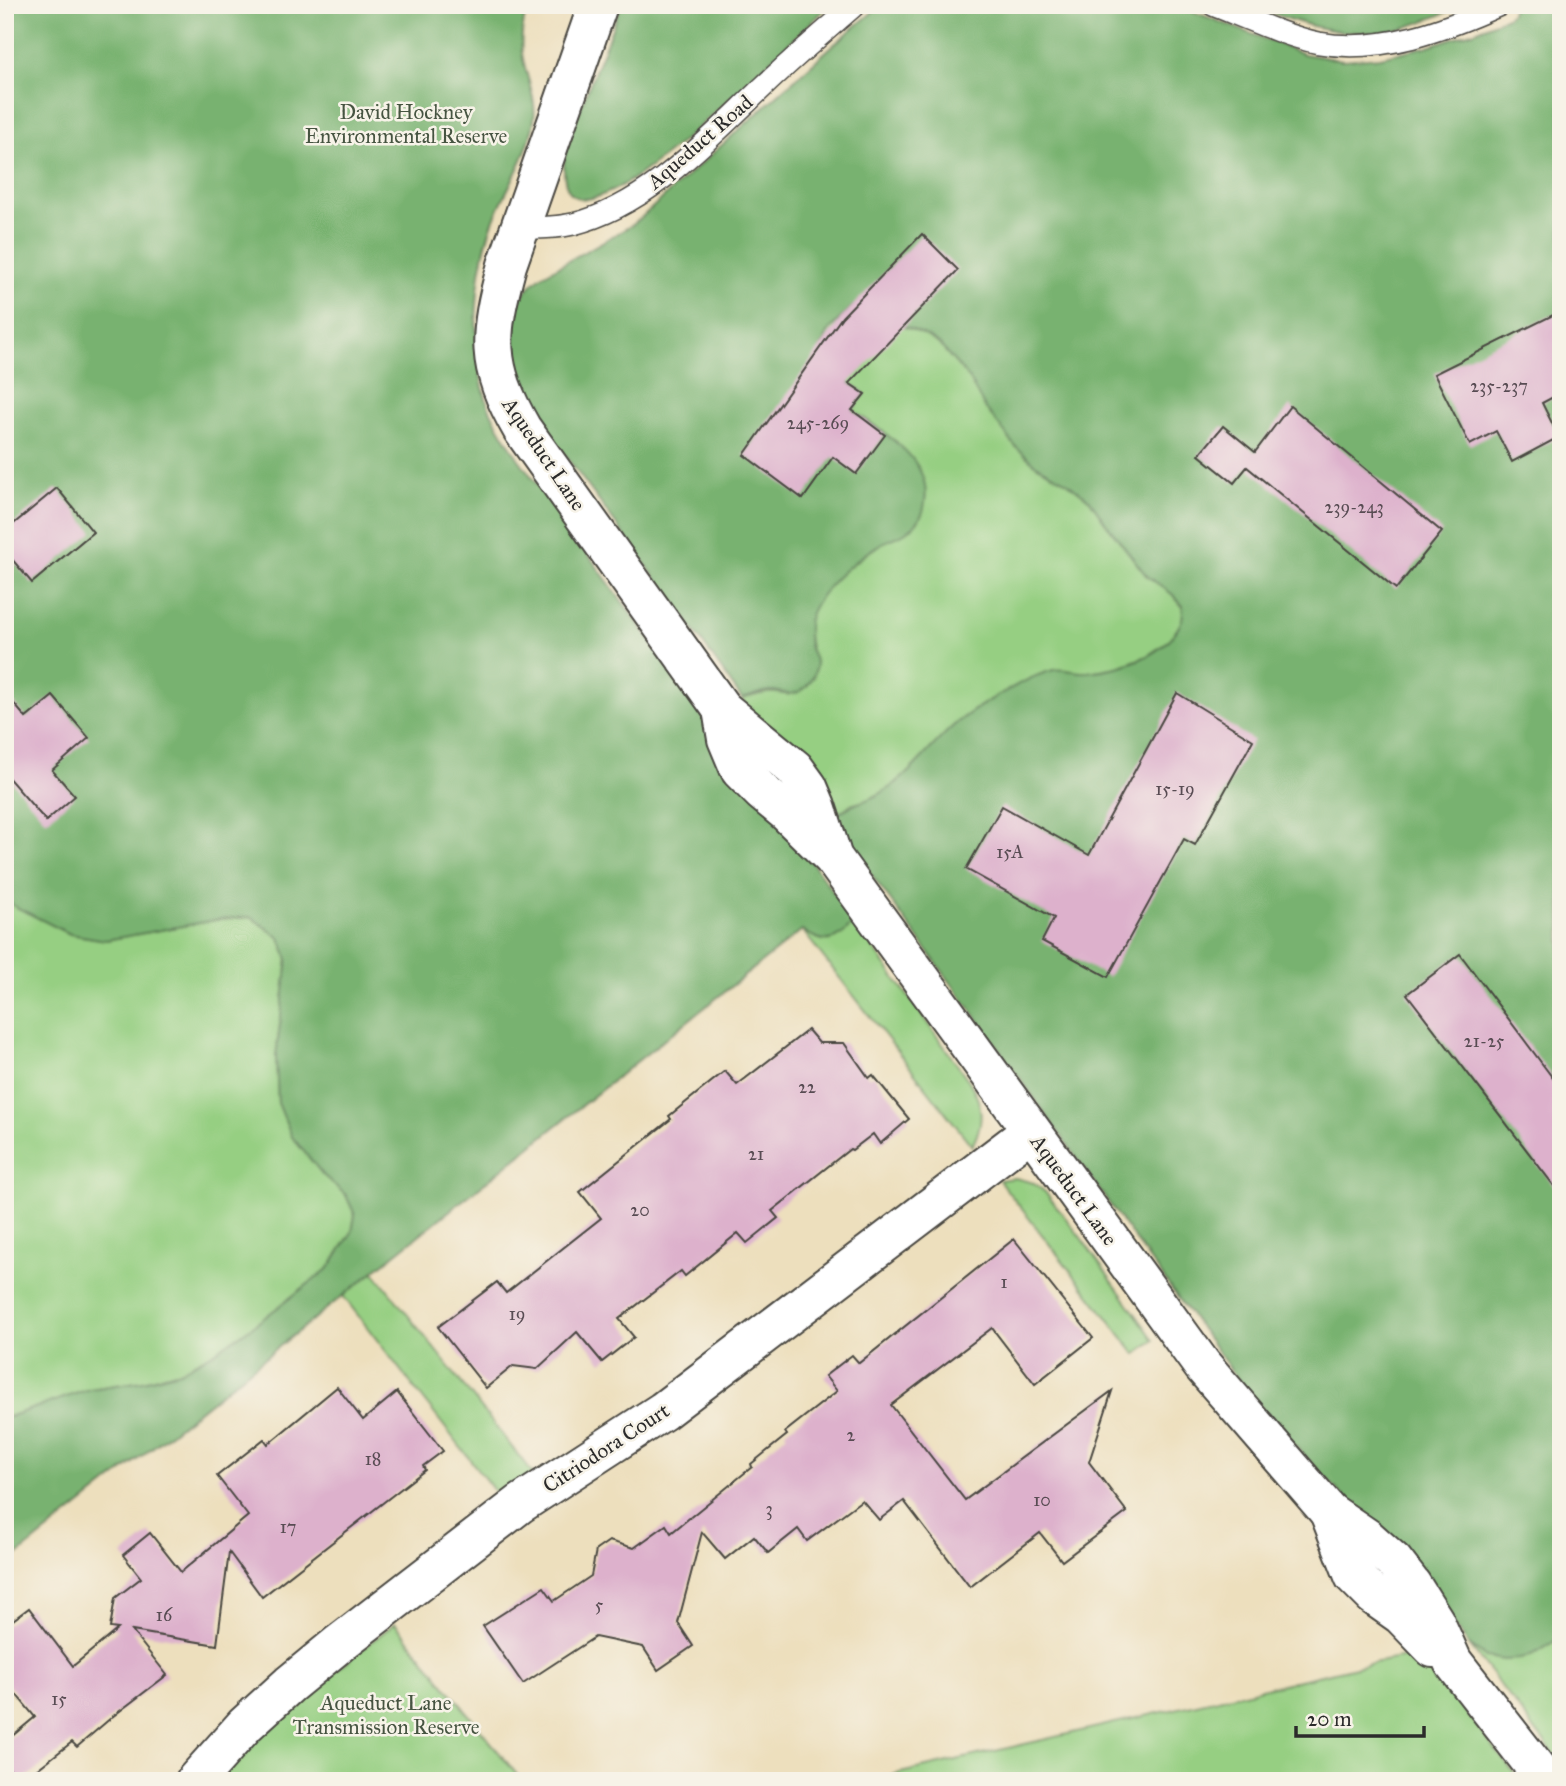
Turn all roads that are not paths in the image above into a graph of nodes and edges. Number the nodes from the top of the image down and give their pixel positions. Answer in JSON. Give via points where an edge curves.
{"nodes":[{"id":1,"x":598,"y":5,"type":"edge"},
{"id":2,"x":855,"y":5,"type":"edge"},
{"id":3,"x":1213,"y":5,"type":"edge"},
{"id":4,"x":1500,"y":5,"type":"edge"},
{"id":5,"x":520,"y":228,"type":"junction"},
{"id":6,"x":1031,"y":1131,"type":"junction"},
{"id":7,"x":195,"y":1781,"type":"edge"},
{"id":8,"x":1546,"y":1781,"type":"edge"}],
"edges":[{"from":1,"to":5,"type":"street","name":"Aqueduct Lane"},
{"from":2,"to":5,"type":"lane","name":"Aqueduct Road","via":[[656,183],[574,223]]},
{"from":3,"to":4,"type":"lane","via":[[1296,36],[1345,45],[1413,37]]},
{"from":5,"to":6,"type":"street","name":"Aqueduct Lane","via":[[498,298],[493,334],[498,381],[508,405],[722,709],[727,739],[740,769],[833,858]]},
{"from":6,"to":7,"type":"street","name":"Citriodora Court","via":[[663,1411],[520,1504],[340,1643],[245,1725]]},
{"from":6,"to":8,"type":"street","name":"Aqueduct Lane","via":[[1202,1365],[1329,1512],[1394,1562],[1435,1622],[1453,1662]]}]}
